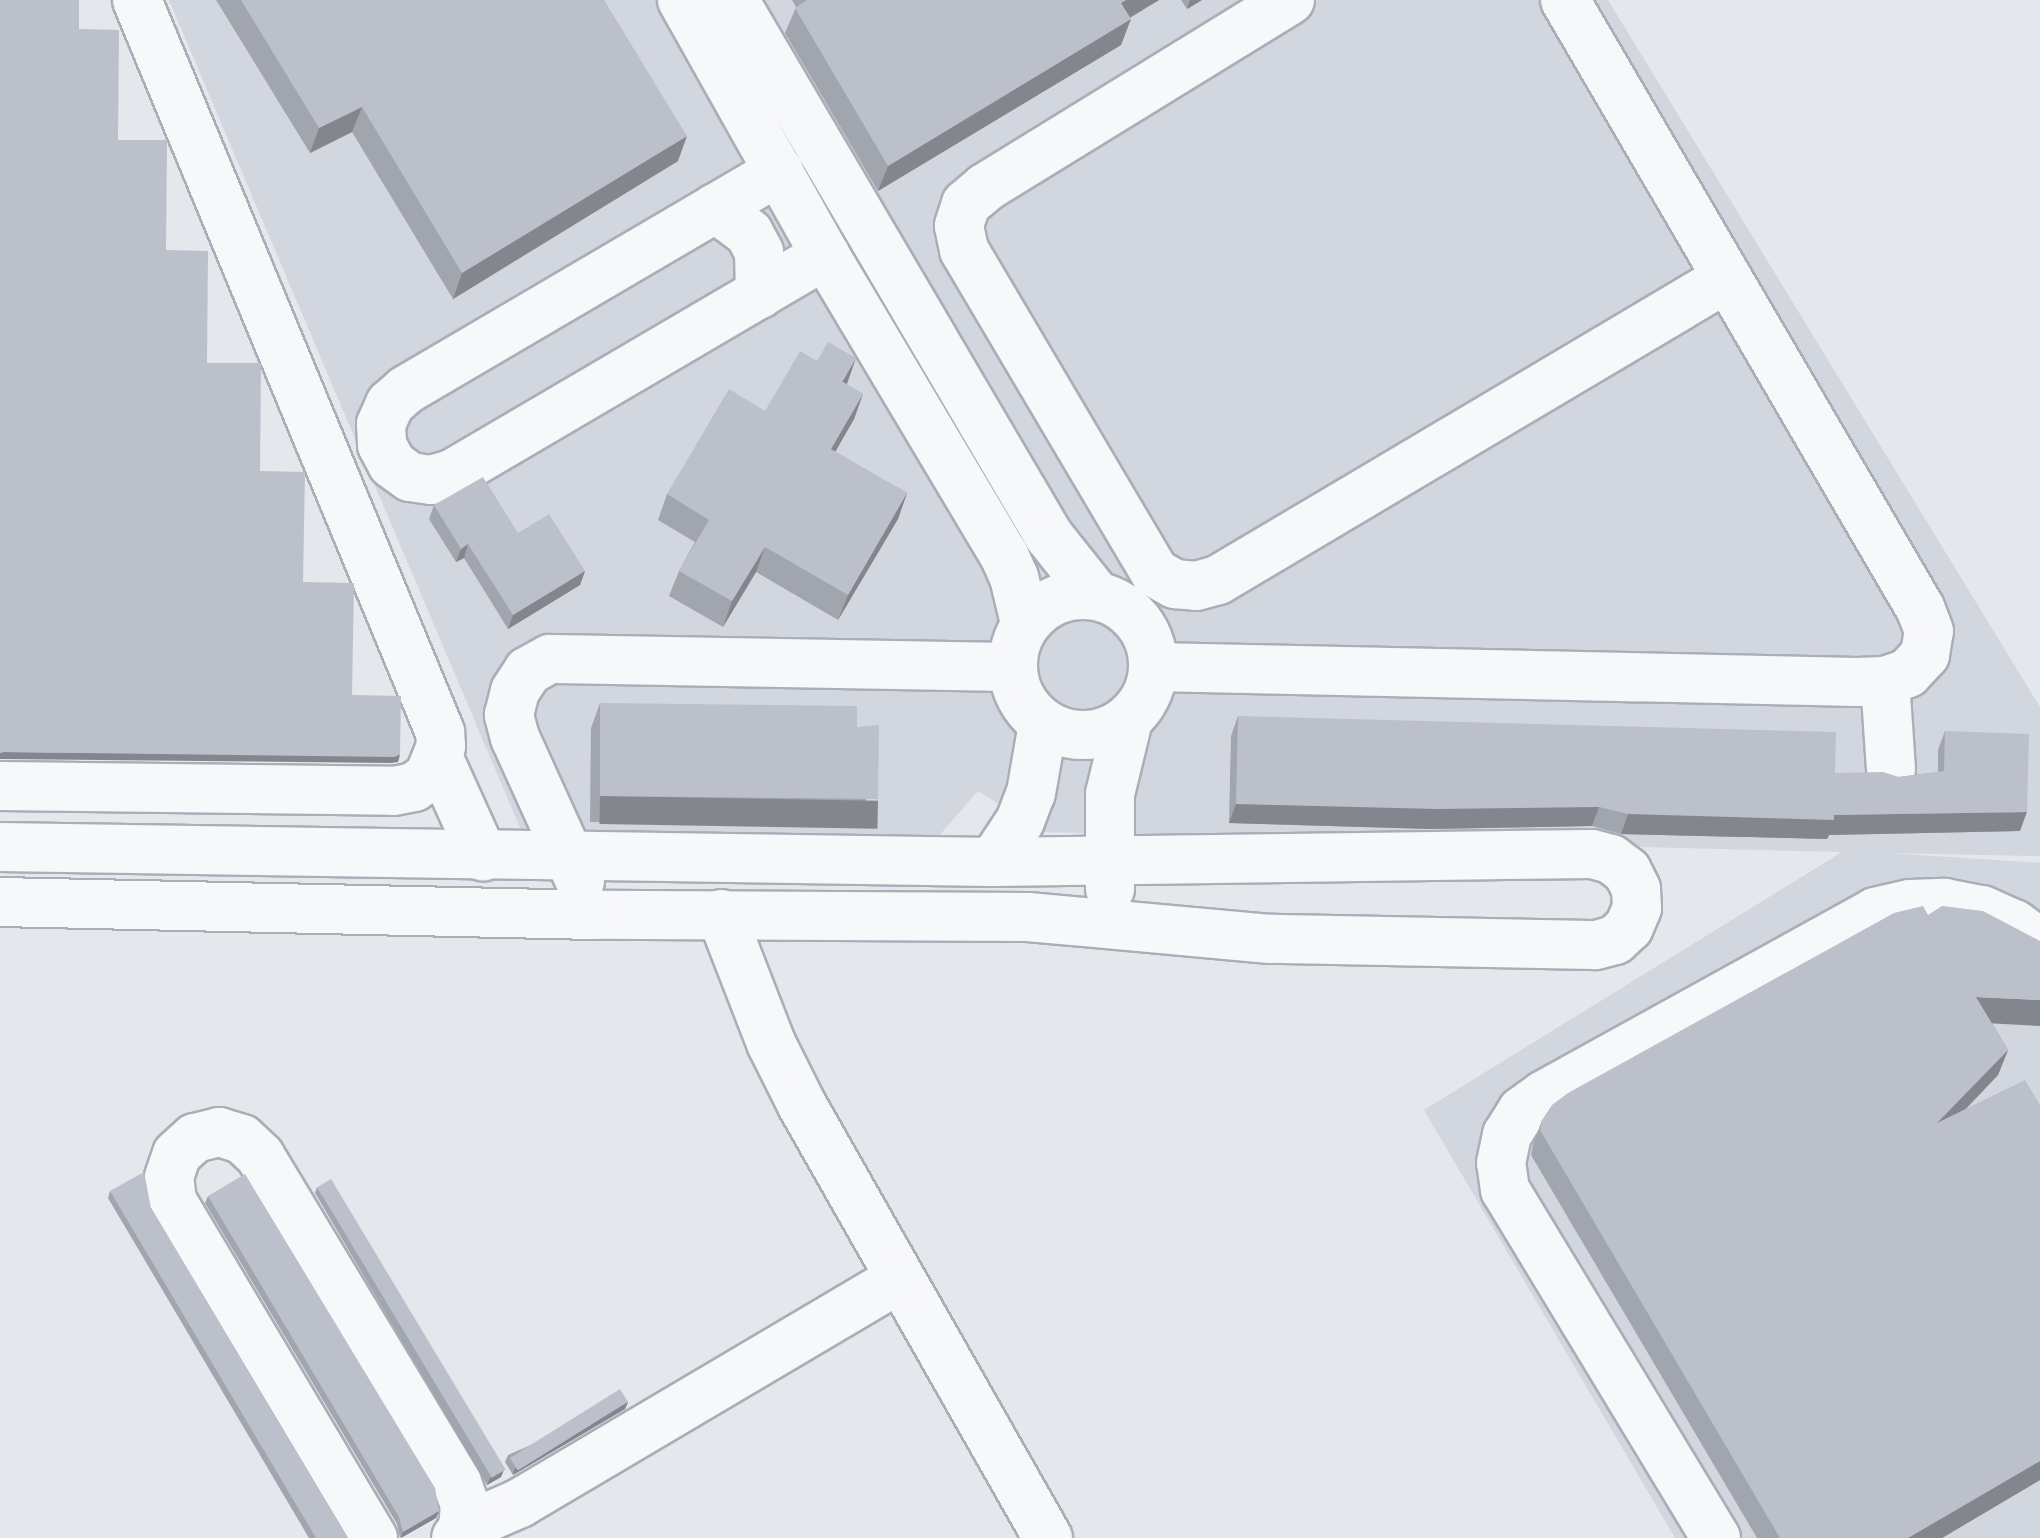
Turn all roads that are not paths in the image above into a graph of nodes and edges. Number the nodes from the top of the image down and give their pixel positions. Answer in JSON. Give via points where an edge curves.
{"nodes":[{"id":1,"x":137,"y":0,"type":"edge"},
{"id":2,"x":682,"y":0,"type":"edge"},
{"id":3,"x":734,"y":0,"type":"edge"},
{"id":4,"x":1290,"y":0,"type":"edge"},
{"id":5,"x":1565,"y":0,"type":"edge"},
{"id":6,"x":779,"y":171,"type":"junction"},
{"id":7,"x":715,"y":208,"type":"junction"},
{"id":8,"x":825,"y":255,"type":"junction"},
{"id":9,"x":1727,"y":278,"type":"junction"},
{"id":10,"x":760,"y":294,"type":"junction"},
{"id":11,"x":1056,"y":409,"type":"junction"},
{"id":12,"x":996,"y":446,"type":"junction"},
{"id":13,"x":1096,"y":595,"type":"junction"},
{"id":14,"x":1018,"y":645,"type":"junction"},
{"id":15,"x":1154,"y":667,"type":"junction"},
{"id":16,"x":1885,"y":681,"type":"junction"},
{"id":17,"x":1128,"y":720,"type":"junction"},
{"id":18,"x":1043,"y":724,"type":"junction"},
{"id":19,"x":439,"y":759,"type":"junction"},
{"id":20,"x":1891,"y":769,"type":"dead end"},
{"id":21,"x":0,"y":786,"type":"edge"},
{"id":22,"x":0,"y":847,"type":"edge"},
{"id":23,"x":568,"y":854,"type":"junction"},
{"id":24,"x":483,"y":856,"type":"junction"},
{"id":25,"x":1110,"y":860,"type":"junction"},
{"id":26,"x":993,"y":862,"type":"junction"},
{"id":27,"x":0,"y":902,"type":"edge"},
{"id":28,"x":721,"y":914,"type":"junction"},
{"id":29,"x":595,"y":915,"type":"junction"},
{"id":30,"x":1111,"y":924,"type":"junction"},
{"id":31,"x":2040,"y":942,"type":"edge"},
{"id":32,"x":899,"y":1279,"type":"junction"},
{"id":33,"x":1014,"y":1517,"type":"edge"},
{"id":34,"x":460,"y":1533,"type":"edge"},
{"id":35,"x":373,"y":1538,"type":"edge"},
{"id":36,"x":1048,"y":1538,"type":"edge"},
{"id":37,"x":1716,"y":1538,"type":"edge"}],
"edges":[{"from":1,"to":19,"type":"lane","via":[[440,732]]},
{"from":2,"to":6,"type":"lane"},
{"from":3,"to":12,"type":"lane"},
{"from":4,"to":11,"type":"lane","via":[[966,204],[959,226],[964,250]]},
{"from":5,"to":9,"type":"lane"},
{"from":6,"to":7,"type":"lane"},
{"from":6,"to":8,"type":"lane"},
{"from":7,"to":10,"type":"lane","via":[[749,233],[759,252]]},
{"from":7,"to":10,"type":"lane","via":[[406,390],[381,424],[382,445],[392,464],[410,476],[452,474]]},
{"from":8,"to":10,"type":"lane"},
{"from":8,"to":14,"type":"lane","via":[[1004,555],[1014,577]]},
{"from":9,"to":11,"type":"lane","via":[[1218,580],[1196,586],[1174,584],[1141,556]]},
{"from":9,"to":16,"type":"lane","via":[[1929,630],[1925,655],[1908,673]]},
{"from":11,"to":12,"type":"lane"},
{"from":12,"to":13,"type":"lane","via":[[1063,557]]},
{"from":13,"to":14,"type":"lane","via":[[1056,599]]},
{"from":13,"to":15,"type":"lane","via":[[1138,620]]},
{"from":14,"to":18,"type":"lane","via":[[1021,698]]},
{"from":14,"to":23,"type":"lane","via":[[550,659],[528,671],[514,691],[510,714]]},
{"from":15,"to":16,"type":"lane"},
{"from":15,"to":17,"type":"lane","via":[[1147,696]]},
{"from":16,"to":20,"type":"lane"},
{"from":17,"to":18,"type":"lane","via":[[1086,736]]},
{"from":17,"to":25,"type":"lane","via":[[1110,794]]},
{"from":18,"to":26,"type":"lane","via":[[1028,802]]},
{"from":19,"to":21,"type":"lane","via":[[414,787],[394,791]]},
{"from":19,"to":24,"type":"lane"},
{"from":22,"to":24,"type":"lane"},
{"from":23,"to":24,"type":"lane"},
{"from":23,"to":26,"type":"lane"},
{"from":23,"to":29,"type":"lane"},
{"from":25,"to":26,"type":"lane"},
{"from":25,"to":30,"type":"lane"},
{"from":25,"to":30,"type":"lane","via":[[1592,854],[1612,859],[1636,889],[1629,927],[1596,946],[1270,939]]},
{"from":27,"to":29,"type":"lane"},
{"from":28,"to":29,"type":"lane"},
{"from":28,"to":30,"type":"lane","via":[[1012,916]]},
{"from":28,"to":32,"type":"lane","via":[[771,1043]]},
{"from":31,"to":37,"type":"lane","via":[[1982,910],[1946,903],[1875,912],[1544,1095],[1507,1135],[1505,1190]]},
{"from":32,"to":33,"type":"lane"},
{"from":32,"to":34,"type":"lane"},
{"from":33,"to":36,"type":"lane"},
{"from":34,"to":35,"type":"lane","via":[[465,1505],[457,1483],[260,1156],[242,1139],[218,1132],[195,1138],[177,1154],[168,1177],[172,1201]]}]}
